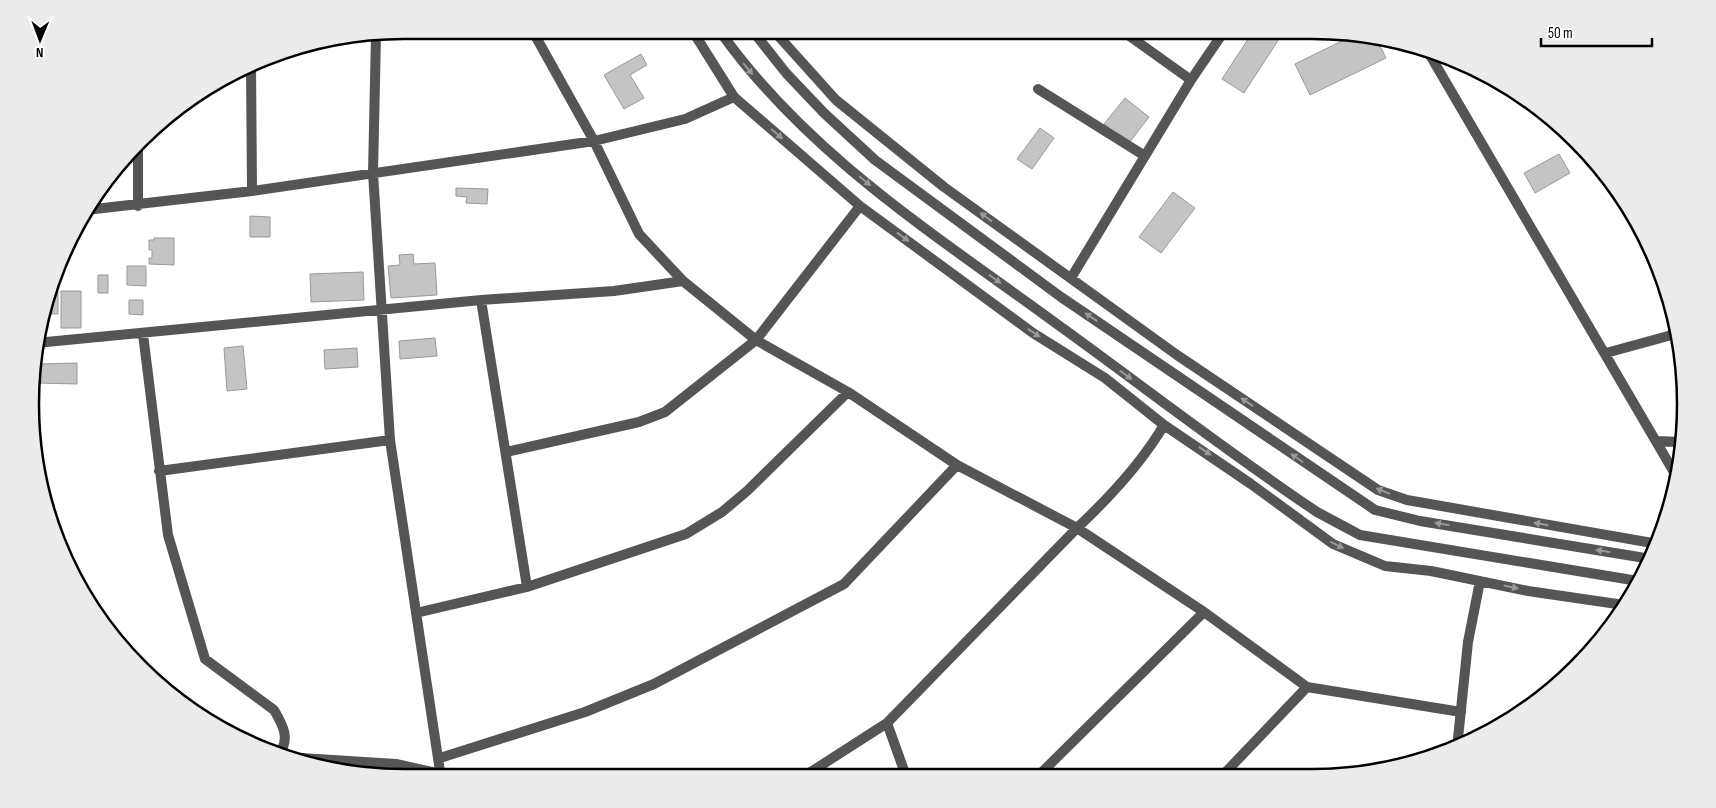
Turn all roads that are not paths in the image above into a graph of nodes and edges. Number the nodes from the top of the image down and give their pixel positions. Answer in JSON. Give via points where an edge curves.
{"nodes":[{"id":1,"x":537,"y":39,"type":"edge"},
{"id":2,"x":698,"y":39,"type":"edge"},
{"id":3,"x":725,"y":39,"type":"edge"},
{"id":4,"x":759,"y":39,"type":"edge"},
{"id":5,"x":781,"y":39,"type":"edge"},
{"id":6,"x":1134,"y":39,"type":"edge"},
{"id":7,"x":1219,"y":39,"type":"edge"},
{"id":8,"x":376,"y":40,"type":"edge"},
{"id":9,"x":1433,"y":59,"type":"edge"},
{"id":10,"x":251,"y":72,"type":"edge"},
{"id":11,"x":1191,"y":80,"type":"junction"},
{"id":12,"x":1038,"y":89,"type":"dead end"},
{"id":13,"x":734,"y":97,"type":"junction"},
{"id":14,"x":594,"y":141,"type":"junction"},
{"id":15,"x":138,"y":154,"type":"edge"},
{"id":16,"x":1145,"y":156,"type":"junction"},
{"id":17,"x":372,"y":173,"type":"junction"},
{"id":18,"x":252,"y":191,"type":"junction"},
{"id":19,"x":138,"y":206,"type":"junction"},
{"id":20,"x":860,"y":206,"type":"junction"},
{"id":21,"x":95,"y":209,"type":"edge"},
{"id":22,"x":1071,"y":278,"type":"junction"},
{"id":23,"x":683,"y":281,"type":"junction"},
{"id":24,"x":480,"y":300,"type":"junction"},
{"id":25,"x":380,"y":310,"type":"junction"},
{"id":26,"x":143,"y":334,"type":"junction"},
{"id":27,"x":1670,"y":335,"type":"edge"},
{"id":28,"x":756,"y":340,"type":"junction"},
{"id":29,"x":44,"y":342,"type":"edge"},
{"id":30,"x":1606,"y":353,"type":"junction"},
{"id":31,"x":848,"y":392,"type":"junction"},
{"id":32,"x":1164,"y":425,"type":"junction"},
{"id":33,"x":390,"y":440,"type":"junction"},
{"id":34,"x":1657,"y":441,"type":"junction"},
{"id":35,"x":1675,"y":442,"type":"edge"},
{"id":36,"x":506,"y":452,"type":"junction"},
{"id":37,"x":957,"y":464,"type":"junction"},
{"id":38,"x":1671,"y":467,"type":"edge"},
{"id":39,"x":159,"y":471,"type":"junction"},
{"id":40,"x":1076,"y":528,"type":"junction"},
{"id":41,"x":1650,"y":543,"type":"edge"},
{"id":42,"x":1643,"y":558,"type":"edge"},
{"id":43,"x":1632,"y":580,"type":"edge"},
{"id":44,"x":1480,"y":581,"type":"junction"},
{"id":45,"x":527,"y":587,"type":"junction"},
{"id":46,"x":1617,"y":605,"type":"edge"},
{"id":47,"x":1204,"y":612,"type":"junction"},
{"id":48,"x":416,"y":613,"type":"junction"},
{"id":49,"x":1307,"y":687,"type":"junction"},
{"id":50,"x":1461,"y":712,"type":"junction"},
{"id":51,"x":888,"y":723,"type":"junction"},
{"id":52,"x":1458,"y":739,"type":"edge"},
{"id":53,"x":283,"y":748,"type":"edge"},
{"id":54,"x":440,"y":758,"type":"junction"},
{"id":55,"x":319,"y":759,"type":"edge"},
{"id":56,"x":415,"y":769,"type":"edge"},
{"id":57,"x":441,"y":769,"type":"edge"},
{"id":58,"x":816,"y":769,"type":"edge"},
{"id":59,"x":904,"y":769,"type":"edge"},
{"id":60,"x":1045,"y":769,"type":"edge"},
{"id":61,"x":1229,"y":769,"type":"edge"}],
"edges":[{"from":1,"to":14,"type":"street"},
{"from":2,"to":13,"type":"street"},
{"from":3,"to":43,"type":"street","one_way":true,"via":[[746,68],[808,134],[892,204],[1317,512],[1360,535]]},
{"from":42,"to":4,"type":"street","one_way":true,"via":[[1420,521],[1375,510],[1061,297],[875,160],[824,113]]},
{"from":22,"to":5,"type":"street","one_way":true,"via":[[944,187],[836,100]]},
{"from":6,"to":11,"type":"street"},
{"from":7,"to":11,"type":"street"},
{"from":8,"to":17,"type":"street"},
{"from":9,"to":30,"type":"street"},
{"from":10,"to":18,"type":"street"},
{"from":11,"to":16,"type":"street"},
{"from":12,"to":16,"type":"street"},
{"from":13,"to":14,"type":"street","via":[[685,119]]},
{"from":13,"to":20,"type":"street","one_way":true},
{"from":14,"to":17,"type":"street"},
{"from":14,"to":23,"type":"street","via":[[639,234]]},
{"from":15,"to":19,"type":"street"},
{"from":16,"to":22,"type":"street"},
{"from":17,"to":18,"type":"street"},
{"from":17,"to":25,"type":"street"},
{"from":18,"to":19,"type":"street"},
{"from":19,"to":21,"type":"street"},
{"from":20,"to":28,"type":"street"},
{"from":20,"to":32,"type":"street","one_way":true,"via":[[1033,333],[1105,378]]},
{"from":41,"to":22,"type":"street","one_way":true,"via":[[1407,500],[1378,490],[1177,355]]},
{"from":23,"to":24,"type":"street","via":[[614,291]]},
{"from":23,"to":28,"type":"street"},
{"from":24,"to":25,"type":"street"},
{"from":24,"to":36,"type":"street"},
{"from":25,"to":26,"type":"street"},
{"from":25,"to":33,"type":"street"},
{"from":26,"to":29,"type":"street"},
{"from":26,"to":39,"type":"street"},
{"from":27,"to":30,"type":"street"},
{"from":28,"to":31,"type":"street"},
{"from":28,"to":36,"type":"street","via":[[665,412],[639,422]]},
{"from":30,"to":34,"type":"street"},
{"from":31,"to":37,"type":"street"},
{"from":31,"to":45,"type":"street","via":[[747,492],[686,534]]},
{"from":32,"to":40,"type":"street","via":[[1133,471]]},
{"from":32,"to":44,"type":"street","one_way":true,"via":[[1333,544],[1386,566]]},
{"from":33,"to":39,"type":"street"},
{"from":33,"to":48,"type":"street"},
{"from":34,"to":35,"type":"street"},
{"from":34,"to":38,"type":"street"},
{"from":36,"to":45,"type":"street"},
{"from":37,"to":40,"type":"street"},
{"from":37,"to":54,"type":"street","via":[[844,584],[654,684],[585,712]]},
{"from":39,"to":53,"type":"street","via":[[168,535],[205,659],[274,710],[286,738]]},
{"from":40,"to":47,"type":"street"},
{"from":40,"to":51,"type":"street"},
{"from":44,"to":46,"type":"street","one_way":true},
{"from":44,"to":50,"type":"street","via":[[1468,642]]},
{"from":45,"to":48,"type":"street"},
{"from":47,"to":49,"type":"street"},
{"from":47,"to":60,"type":"street"},
{"from":48,"to":54,"type":"street"},
{"from":49,"to":50,"type":"street"},
{"from":49,"to":61,"type":"street"},
{"from":50,"to":52,"type":"street"},
{"from":51,"to":58,"type":"street"},
{"from":51,"to":59,"type":"street"},
{"from":54,"to":57,"type":"street"},
{"from":55,"to":56,"type":"street","via":[[396,764]]}]}
